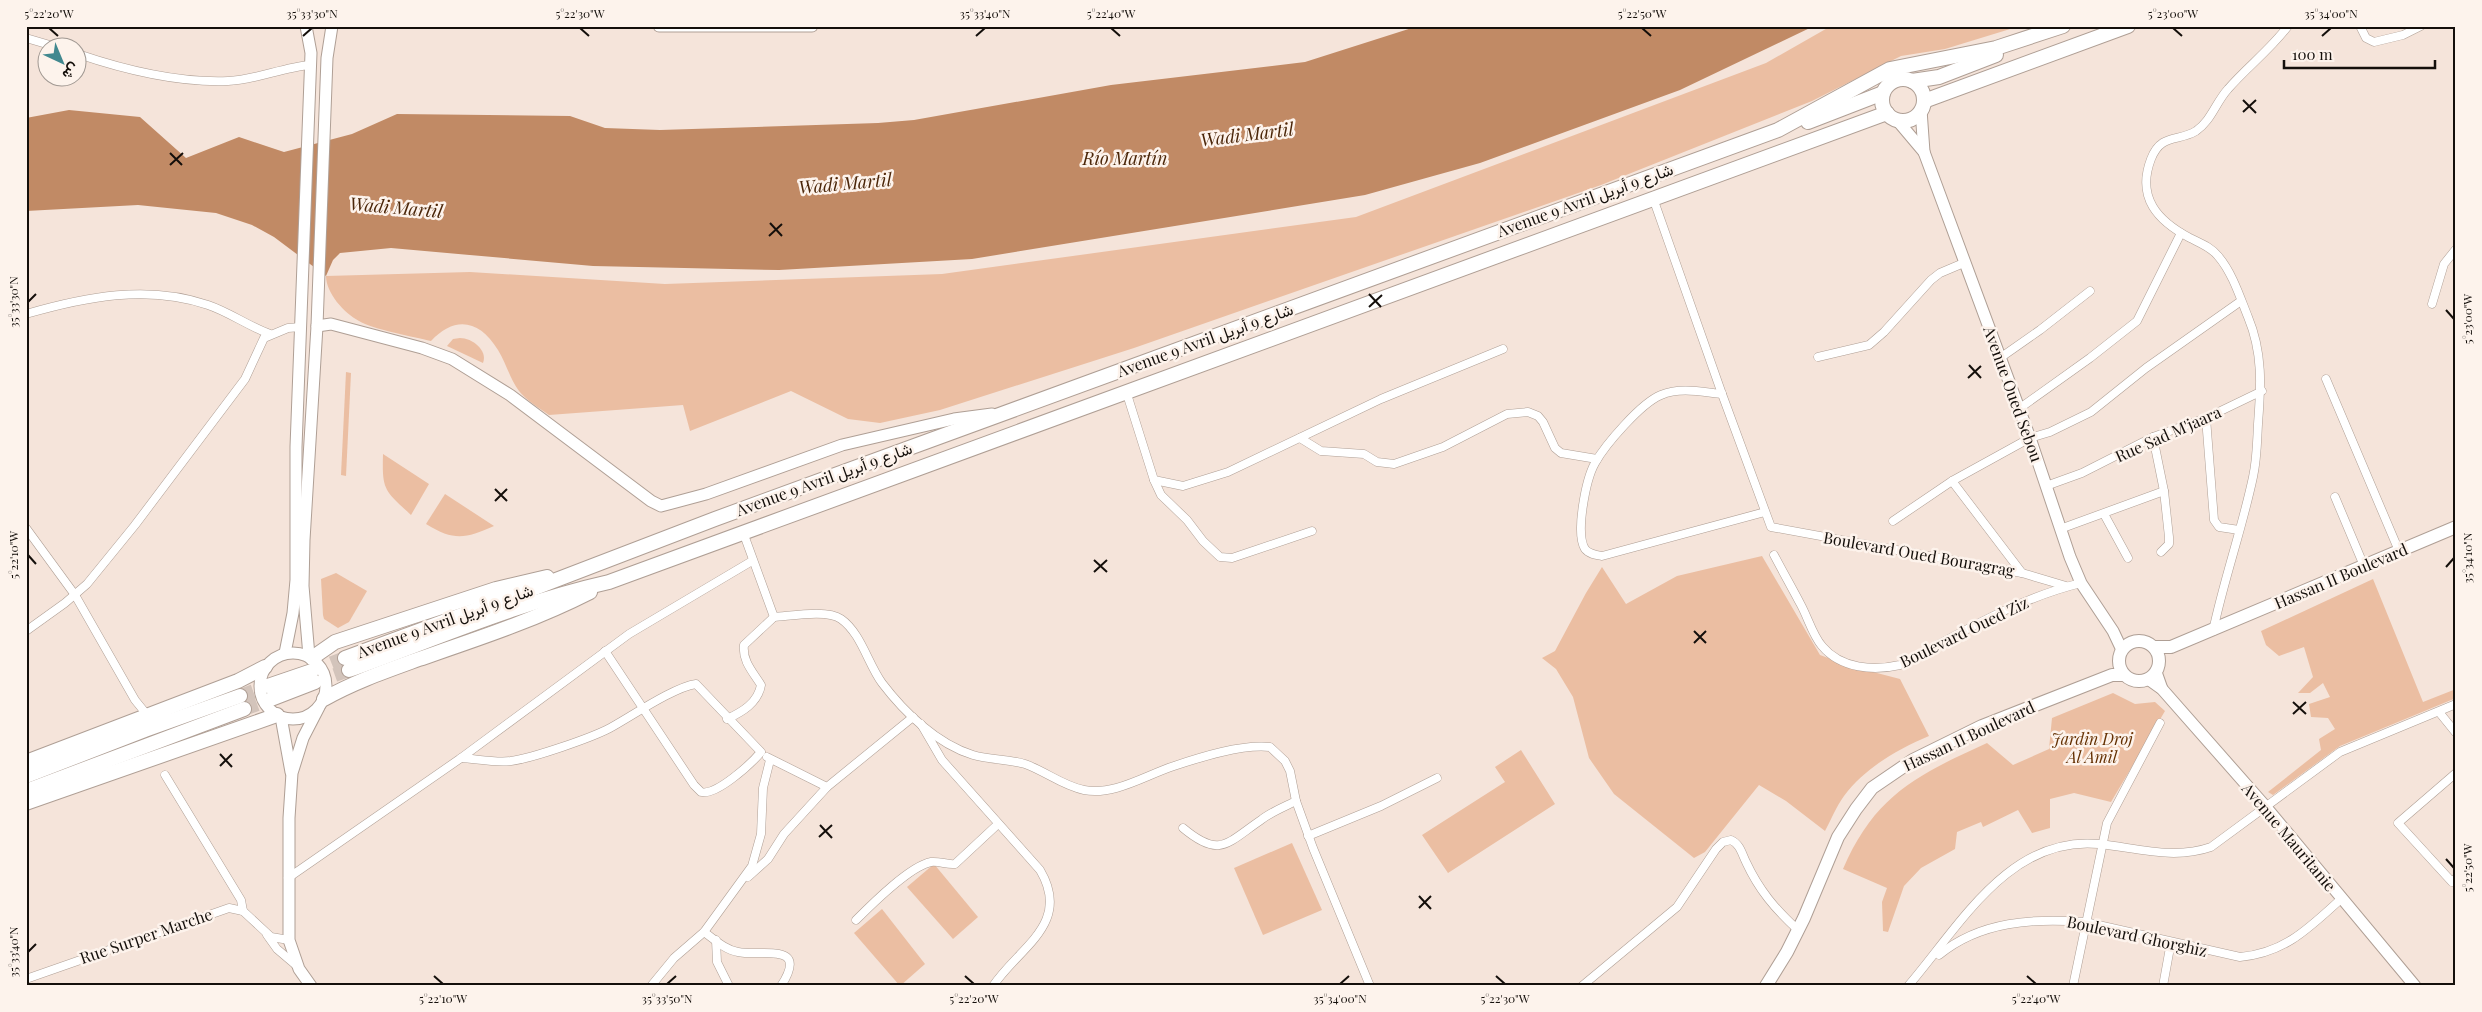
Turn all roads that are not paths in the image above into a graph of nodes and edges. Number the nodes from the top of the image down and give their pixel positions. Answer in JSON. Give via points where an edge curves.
{"nodes":[{"id":1,"x":306,"y":26,"type":"edge"},
{"id":2,"x":332,"y":26,"type":"edge"},
{"id":3,"x":659,"y":26,"type":"edge"},
{"id":4,"x":812,"y":26,"type":"edge"},
{"id":5,"x":2063,"y":26,"type":"edge"},
{"id":6,"x":2128,"y":26,"type":"edge"},
{"id":7,"x":2288,"y":26,"type":"edge"},
{"id":8,"x":2360,"y":26,"type":"edge"},
{"id":9,"x":2421,"y":26,"type":"edge"},
{"id":10,"x":26,"y":38,"type":"edge"},
{"id":11,"x":2028,"y":39,"type":"junction"},
{"id":12,"x":38,"y":42,"type":"edge"},
{"id":13,"x":88,"y":57,"type":"edge"},
{"id":14,"x":311,"y":65,"type":"junction"},
{"id":15,"x":1912,"y":81,"type":"junction"},
{"id":16,"x":1883,"y":93,"type":"junction"},
{"id":17,"x":1922,"y":106,"type":"junction"},
{"id":18,"x":1892,"y":117,"type":"junction"},
{"id":19,"x":1778,"y":130,"type":"junction"},
{"id":20,"x":1924,"y":152,"type":"junction"},
{"id":21,"x":1653,"y":198,"type":"junction"},
{"id":22,"x":2181,"y":233,"type":"junction"},
{"id":23,"x":2456,"y":249,"type":"edge"},
{"id":24,"x":1966,"y":262,"type":"junction"},
{"id":25,"x":2090,"y":291,"type":"dead end"},
{"id":26,"x":2241,"y":301,"type":"junction"},
{"id":27,"x":2432,"y":304,"type":"dead end"},
{"id":28,"x":26,"y":314,"type":"edge"},
{"id":29,"x":317,"y":326,"type":"junction"},
{"id":30,"x":301,"y":327,"type":"junction"},
{"id":31,"x":270,"y":334,"type":"junction"},
{"id":32,"x":1503,"y":349,"type":"dead end"},
{"id":33,"x":1818,"y":357,"type":"dead end"},
{"id":34,"x":2000,"y":358,"type":"junction"},
{"id":35,"x":2326,"y":379,"type":"dead end"},
{"id":36,"x":1126,"y":391,"type":"junction"},
{"id":37,"x":2262,"y":391,"type":"junction"},
{"id":38,"x":1722,"y":394,"type":"junction"},
{"id":39,"x":2020,"y":408,"type":"junction"},
{"id":40,"x":1003,"y":413,"type":"junction"},
{"id":41,"x":2206,"y":418,"type":"junction"},
{"id":42,"x":2153,"y":437,"type":"junction"},
{"id":43,"x":1300,"y":438,"type":"junction"},
{"id":44,"x":2030,"y":438,"type":"junction"},
{"id":45,"x":1597,"y":459,"type":"junction"},
{"id":46,"x":1154,"y":480,"type":"junction"},
{"id":47,"x":1952,"y":481,"type":"junction"},
{"id":48,"x":2046,"y":486,"type":"junction"},
{"id":49,"x":2164,"y":491,"type":"junction"},
{"id":50,"x":2335,"y":497,"type":"dead end"},
{"id":51,"x":1765,"y":512,"type":"junction"},
{"id":52,"x":2104,"y":514,"type":"junction"},
{"id":53,"x":1893,"y":521,"type":"dead end"},
{"id":54,"x":2456,"y":527,"type":"edge"},
{"id":55,"x":26,"y":528,"type":"edge"},
{"id":56,"x":2060,"y":529,"type":"junction"},
{"id":57,"x":2239,"y":530,"type":"junction"},
{"id":58,"x":1312,"y":531,"type":"dead end"},
{"id":59,"x":743,"y":532,"type":"junction"},
{"id":60,"x":2399,"y":551,"type":"junction"},
{"id":61,"x":2161,"y":552,"type":"dead end"},
{"id":62,"x":1774,"y":555,"type":"dead end"},
{"id":63,"x":2128,"y":558,"type":"dead end"},
{"id":64,"x":752,"y":561,"type":"junction"},
{"id":65,"x":2364,"y":566,"type":"junction"},
{"id":66,"x":589,"y":567,"type":"junction"},
{"id":67,"x":2022,"y":573,"type":"junction"},
{"id":68,"x":609,"y":582,"type":"junction"},
{"id":69,"x":2081,"y":583,"type":"junction"},
{"id":70,"x":2066,"y":586,"type":"junction"},
{"id":71,"x":75,"y":595,"type":"junction"},
{"id":72,"x":774,"y":617,"type":"junction"},
{"id":73,"x":26,"y":631,"type":"edge"},
{"id":74,"x":2213,"y":631,"type":"junction"},
{"id":75,"x":2125,"y":647,"type":"junction"},
{"id":76,"x":2154,"y":647,"type":"junction"},
{"id":77,"x":2171,"y":647,"type":"junction"},
{"id":78,"x":604,"y":651,"type":"junction"},
{"id":79,"x":285,"y":653,"type":"junction"},
{"id":80,"x":265,"y":667,"type":"junction"},
{"id":81,"x":312,"y":667,"type":"junction"},
{"id":82,"x":2155,"y":671,"type":"junction"},
{"id":83,"x":2118,"y":672,"type":"junction"},
{"id":84,"x":270,"y":692,"type":"tunnel mouth"},
{"id":85,"x":240,"y":696,"type":"tunnel mouth"},
{"id":86,"x":321,"y":703,"type":"junction"},
{"id":87,"x":2456,"y":704,"type":"edge"},
{"id":88,"x":644,"y":708,"type":"junction"},
{"id":89,"x":244,"y":709,"type":"tunnel mouth"},
{"id":90,"x":2439,"y":712,"type":"junction"},
{"id":91,"x":148,"y":716,"type":"junction"},
{"id":92,"x":279,"y":716,"type":"junction"},
{"id":93,"x":913,"y":717,"type":"junction"},
{"id":94,"x":727,"y":719,"type":"junction"},
{"id":95,"x":920,"y":723,"type":"junction"},
{"id":96,"x":2160,"y":723,"type":"dead end"},
{"id":97,"x":2456,"y":733,"type":"edge"},
{"id":98,"x":761,"y":752,"type":"junction"},
{"id":99,"x":461,"y":758,"type":"junction"},
{"id":100,"x":770,"y":760,"type":"junction"},
{"id":101,"x":26,"y":762,"type":"edge"},
{"id":102,"x":292,"y":773,"type":"junction"},
{"id":103,"x":2456,"y":773,"type":"edge"},
{"id":104,"x":165,"y":775,"type":"dead end"},
{"id":105,"x":26,"y":776,"type":"edge"},
{"id":106,"x":1437,"y":778,"type":"dead end"},
{"id":107,"x":827,"y":787,"type":"junction"},
{"id":108,"x":26,"y":791,"type":"edge"},
{"id":109,"x":1296,"y":801,"type":"junction"},
{"id":110,"x":26,"y":803,"type":"edge"},
{"id":111,"x":2265,"y":806,"type":"junction"},
{"id":112,"x":998,"y":824,"type":"junction"},
{"id":113,"x":1183,"y":828,"type":"dead end"},
{"id":114,"x":1308,"y":836,"type":"junction"},
{"id":115,"x":2102,"y":844,"type":"junction"},
{"id":116,"x":2456,"y":878,"type":"edge"},
{"id":117,"x":287,"y":879,"type":"junction"},
{"id":118,"x":744,"y":881,"type":"junction"},
{"id":119,"x":2341,"y":899,"type":"junction"},
{"id":120,"x":242,"y":911,"type":"junction"},
{"id":121,"x":856,"y":920,"type":"dead end"},
{"id":122,"x":2085,"y":922,"type":"junction"},
{"id":123,"x":1798,"y":930,"type":"junction"},
{"id":124,"x":704,"y":932,"type":"junction"},
{"id":125,"x":266,"y":934,"type":"junction"},
{"id":126,"x":288,"y":940,"type":"junction"},
{"id":127,"x":716,"y":940,"type":"junction"},
{"id":128,"x":2170,"y":942,"type":"junction"},
{"id":129,"x":1926,"y":966,"type":"junction"},
{"id":130,"x":299,"y":968,"type":"junction"},
{"id":131,"x":26,"y":979,"type":"edge"},
{"id":132,"x":310,"y":986,"type":"edge"},
{"id":133,"x":651,"y":986,"type":"edge"},
{"id":134,"x":729,"y":986,"type":"edge"},
{"id":135,"x":781,"y":986,"type":"edge"},
{"id":136,"x":993,"y":986,"type":"edge"},
{"id":137,"x":1370,"y":986,"type":"edge"},
{"id":138,"x":1582,"y":986,"type":"edge"},
{"id":139,"x":1766,"y":986,"type":"edge"},
{"id":140,"x":1908,"y":986,"type":"edge"},
{"id":141,"x":2073,"y":986,"type":"edge"},
{"id":142,"x":2163,"y":986,"type":"edge"},
{"id":143,"x":2415,"y":986,"type":"edge"}],
"edges":[{"from":1,"to":14,"type":"street"},
{"from":2,"to":29,"type":"street","via":[[328,43]]},
{"from":3,"to":4,"type":"street"},
{"from":5,"to":11,"type":"highway","name":"Avenue 9 Avril شارع 9 أبريل"},
{"from":6,"to":17,"type":"highway"},
{"from":7,"to":22,"type":"street","via":[[2230,87],[2196,131],[2168,139],[2151,158],[2146,189],[2152,207],[2161,219]]},
{"from":8,"to":9,"type":"street","via":[[2366,38],[2374,42],[2403,35]]},
{"from":10,"to":12,"type":"street"},
{"from":11,"to":15,"type":"highway","via":[[1939,77]]},
{"from":11,"to":19,"type":"highway","name":"Avenue 9 Avril شارع 9 أبريل","via":[[1890,69]]},
{"from":13,"to":14,"type":"street","via":[[150,73],[218,81],[240,80]]},
{"from":14,"to":30,"type":"street"},
{"from":15,"to":16,"type":"highway","via":[[1895,80]]},
{"from":15,"to":17,"type":"highway","via":[[1919,86]]},
{"from":16,"to":18,"type":"highway","via":[[1883,107]]},
{"from":16,"to":19,"type":"highway"},
{"from":17,"to":18,"type":"highway","via":[[1908,120]]},
{"from":17,"to":20,"type":"street","name":"Avenue Oued Sebou"},
{"from":18,"to":20,"type":"street","name":"Avenue Oued Sebou"},
{"from":18,"to":21,"type":"highway","name":"Avenue 9 Avril شارع 9 أبريل"},
{"from":19,"to":40,"type":"highway","name":"Avenue 9 Avril شارع 9 أبريل"},
{"from":20,"to":24,"type":"street","name":"Avenue Oued Sebou"},
{"from":21,"to":36,"type":"highway","name":"Avenue 9 Avril شارع 9 أبريل"},
{"from":21,"to":38,"type":"street"},
{"from":22,"to":26,"type":"street","via":[[2217,255]]},
{"from":22,"to":39,"type":"street","via":[[2137,321]]},
{"from":23,"to":27,"type":"street","via":[[2444,264]]},
{"from":24,"to":33,"type":"street","via":[[1931,280],[1869,345]]},
{"from":24,"to":34,"type":"street","name":"Avenue Oued Sebou"},
{"from":25,"to":34,"type":"street"},
{"from":26,"to":37,"type":"street","via":[[2260,355]]},
{"from":26,"to":44,"type":"street","via":[[2146,368],[2091,412]]},
{"from":28,"to":31,"type":"street","via":[[84,298],[155,295],[209,305]]},
{"from":29,"to":40,"type":"street","via":[[331,324],[452,359],[510,395],[661,506],[706,494],[842,445],[954,419]]},
{"from":29,"to":81,"type":"street","via":[[303,586]]},
{"from":30,"to":31,"type":"street"},
{"from":30,"to":79,"type":"street","via":[[296,447],[296,580]]},
{"from":31,"to":71,"type":"street","via":[[264,338],[240,386],[135,525]]},
{"from":32,"to":43,"type":"street","via":[[1381,399]]},
{"from":34,"to":39,"type":"street","name":"Avenue Oued Sebou"},
{"from":35,"to":60,"type":"street"},
{"from":36,"to":46,"type":"street"},
{"from":36,"to":59,"type":"highway","name":"Avenue 9 Avril شارع 9 أبريل"},
{"from":37,"to":41,"type":"street","name":"Rue Sad M'jaara"},
{"from":37,"to":57,"type":"street","via":[[2254,475]]},
{"from":38,"to":45,"type":"street","via":[[1676,391],[1659,395],[1629,421]]},
{"from":38,"to":51,"type":"street"},
{"from":39,"to":44,"type":"street","name":"Avenue Oued Sebou"},
{"from":40,"to":66,"type":"highway","name":"Avenue 9 Avril شارع 9 أبريل"},
{"from":41,"to":42,"type":"street","name":"Rue Sad M'jaara"},
{"from":41,"to":57,"type":"street","via":[[2214,520],[2220,526]]},
{"from":42,"to":48,"type":"street","name":"Rue Sad M'jaara","via":[[2082,473]]},
{"from":42,"to":49,"type":"street"},
{"from":43,"to":45,"type":"street","via":[[1322,451],[1364,454],[1377,462],[1394,464],[1443,447],[1507,414],[1528,412],[1543,422],[1555,448],[1561,453]]},
{"from":43,"to":46,"type":"street","via":[[1228,472],[1201,481],[1183,486]]},
{"from":44,"to":47,"type":"street"},
{"from":44,"to":48,"type":"street","name":"Avenue Oued Sebou"},
{"from":45,"to":51,"type":"street","via":[[1588,478],[1581,533],[1584,548],[1589,553],[1602,556]]},
{"from":46,"to":58,"type":"street","via":[[1160,495],[1220,557],[1232,558]]},
{"from":47,"to":53,"type":"street"},
{"from":47,"to":67,"type":"street"},
{"from":48,"to":56,"type":"street","name":"Avenue Oued Sebou"},
{"from":49,"to":52,"type":"street"},
{"from":49,"to":61,"type":"street","via":[[2169,544]]},
{"from":50,"to":65,"type":"street"},
{"from":51,"to":67,"type":"street","name":"Boulevard Oued Bouragrag","via":[[1772,528]]},
{"from":52,"to":56,"type":"street"},
{"from":52,"to":63,"type":"street"},
{"from":54,"to":60,"type":"main road","name":"Hassan II Boulevard"},
{"from":55,"to":71,"type":"street"},
{"from":56,"to":69,"type":"street","name":"Avenue Oued Sebou"},
{"from":57,"to":74,"type":"street"},
{"from":59,"to":64,"type":"street"},
{"from":59,"to":68,"type":"highway","name":"Avenue 9 Avril شارع 9 أبريل"},
{"from":60,"to":65,"type":"main road","name":"Hassan II Boulevard"},
{"from":62,"to":70,"type":"street","name":"Boulevard Oued Ziz","via":[[1821,646],[1854,666],[1884,669],[1900,665],[1998,612]]},
{"from":64,"to":72,"type":"street"},
{"from":64,"to":78,"type":"street"},
{"from":65,"to":74,"type":"main road","name":"Hassan II Boulevard"},
{"from":66,"to":68,"type":"highway","name":"Avenue 9 Avril شارع 9 أبريل","via":[[347,664]]},
{"from":66,"to":81,"type":"highway","via":[[472,597],[336,642]]},
{"from":67,"to":70,"type":"street","name":"Boulevard Oued Bouragrag"},
{"from":68,"to":86,"type":"highway","via":[[567,604],[494,633],[350,684]]},
{"from":69,"to":70,"type":"street","name":"Boulevard Oued Ziz"},
{"from":69,"to":75,"type":"street","name":"Avenue Oued Sebou"},
{"from":71,"to":73,"type":"street"},
{"from":71,"to":91,"type":"street"},
{"from":72,"to":93,"type":"street","via":[[821,614],[840,618],[850,628],[882,682]]},
{"from":72,"to":94,"type":"street","via":[[744,645],[743,653],[760,685],[760,692],[742,712]]},
{"from":74,"to":77,"type":"main road","name":"Hassan II Boulevard"},
{"from":75,"to":76,"type":"main road","via":[[2138,641]]},
{"from":75,"to":83,"type":"main road"},
{"from":76,"to":77,"type":"main road","name":"Hassan II Boulevard"},
{"from":76,"to":82,"type":"main road","via":[[2158,654]]},
{"from":77,"to":82,"type":"main road"},
{"from":78,"to":88,"type":"street"},
{"from":78,"to":99,"type":"street"},
{"from":79,"to":80,"type":"street"},
{"from":79,"to":81,"type":"street","via":[[302,653]]},
{"from":80,"to":91,"type":"highway"},
{"from":80,"to":92,"type":"street","via":[[260,678],[260,692],[265,705]]},
{"from":81,"to":84,"type":"highway"},
{"from":81,"to":86,"type":"street","via":[[320,666],[326,678]]},
{"from":82,"to":83,"type":"main road","via":[[2136,681]]},
{"from":82,"to":111,"type":"street","name":"Avenue Mauritanie","via":[[2162,689]]},
{"from":83,"to":123,"type":"main road","name":"Hassan II Boulevard","via":[[1982,726],[1913,760],[1872,788],[1838,837]]},
{"from":85,"to":105,"type":"highway"},
{"from":86,"to":92,"type":"street","via":[[302,718]]},
{"from":86,"to":102,"type":"street","via":[[303,738]]},
{"from":87,"to":90,"type":"street"},
{"from":88,"to":94,"type":"street","via":[[696,684]]},
{"from":88,"to":98,"type":"street","via":[[701,792],[710,792],[749,766]]},
{"from":88,"to":99,"type":"street","via":[[608,729],[511,761]]},
{"from":89,"to":108,"type":"highway"},
{"from":90,"to":97,"type":"street"},
{"from":90,"to":111,"type":"street","via":[[2340,752]]},
{"from":91,"to":101,"type":"highway"},
{"from":92,"to":102,"type":"street"},
{"from":92,"to":110,"type":"highway"},
{"from":93,"to":95,"type":"street"},
{"from":93,"to":107,"type":"street"},
{"from":94,"to":98,"type":"street"},
{"from":95,"to":109,"type":"street","via":[[971,754],[1023,764],[1083,790],[1100,791],[1201,759],[1250,747],[1270,747],[1286,760]]},
{"from":95,"to":112,"type":"street","via":[[942,760]]},
{"from":96,"to":115,"type":"street","via":[[2114,807]]},
{"from":98,"to":100,"type":"street"},
{"from":99,"to":117,"type":"street"},
{"from":100,"to":107,"type":"street"},
{"from":100,"to":118,"type":"street","via":[[763,788],[758,848]]},
{"from":102,"to":117,"type":"street"},
{"from":103,"to":116,"type":"street","via":[[2398,824],[2452,882]]},
{"from":104,"to":120,"type":"street","via":[[241,900]]},
{"from":106,"to":114,"type":"street","via":[[1382,806]]},
{"from":107,"to":118,"type":"street","via":[[784,834],[768,859]]},
{"from":109,"to":113,"type":"street","via":[[1263,818],[1225,844],[1207,845]]},
{"from":109,"to":114,"type":"street"},
{"from":111,"to":115,"type":"street","via":[[2224,839],[2200,851],[2171,854]]},
{"from":111,"to":119,"type":"street","name":"Avenue Mauritanie"},
{"from":112,"to":121,"type":"street","via":[[955,864],[933,862],[916,869]]},
{"from":112,"to":136,"type":"street","via":[[1040,870],[1052,897],[1040,931]]},
{"from":114,"to":137,"type":"street"},
{"from":115,"to":122,"type":"street"},
{"from":115,"to":129,"type":"street","via":[[2081,842],[2061,845],[2018,864],[1968,913]]},
{"from":117,"to":126,"type":"street"},
{"from":118,"to":124,"type":"street"},
{"from":119,"to":128,"type":"street","name":"Boulevard Ghorghiz","via":[[2302,934],[2260,955],[2240,957]]},
{"from":119,"to":143,"type":"street","name":"Avenue Mauritanie"},
{"from":120,"to":125,"type":"street"},
{"from":120,"to":131,"type":"street","name":"Rue Surper Marche","via":[[229,908],[216,911]]},
{"from":122,"to":128,"type":"street","name":"Boulevard Ghorghiz"},
{"from":122,"to":129,"type":"street","name":"Boulevard Ghorghiz","via":[[2040,920],[1997,926],[1961,939]]},
{"from":122,"to":141,"type":"street"},
{"from":123,"to":138,"type":"street","via":[[1767,900],[1738,846],[1731,840],[1723,842],[1677,907]]},
{"from":123,"to":139,"type":"main road","name":"Hassan II Boulevard"},
{"from":124,"to":127,"type":"street"},
{"from":124,"to":133,"type":"street","via":[[674,958]]},
{"from":125,"to":126,"type":"street"},
{"from":125,"to":130,"type":"street","via":[[277,949]]},
{"from":126,"to":130,"type":"street"},
{"from":127,"to":134,"type":"street","via":[[717,962]]},
{"from":127,"to":135,"type":"street","via":[[736,952],[772,951],[783,954],[789,959],[790,966]]},
{"from":128,"to":142,"type":"street"},
{"from":129,"to":140,"type":"street"},
{"from":130,"to":132,"type":"street"}]}
